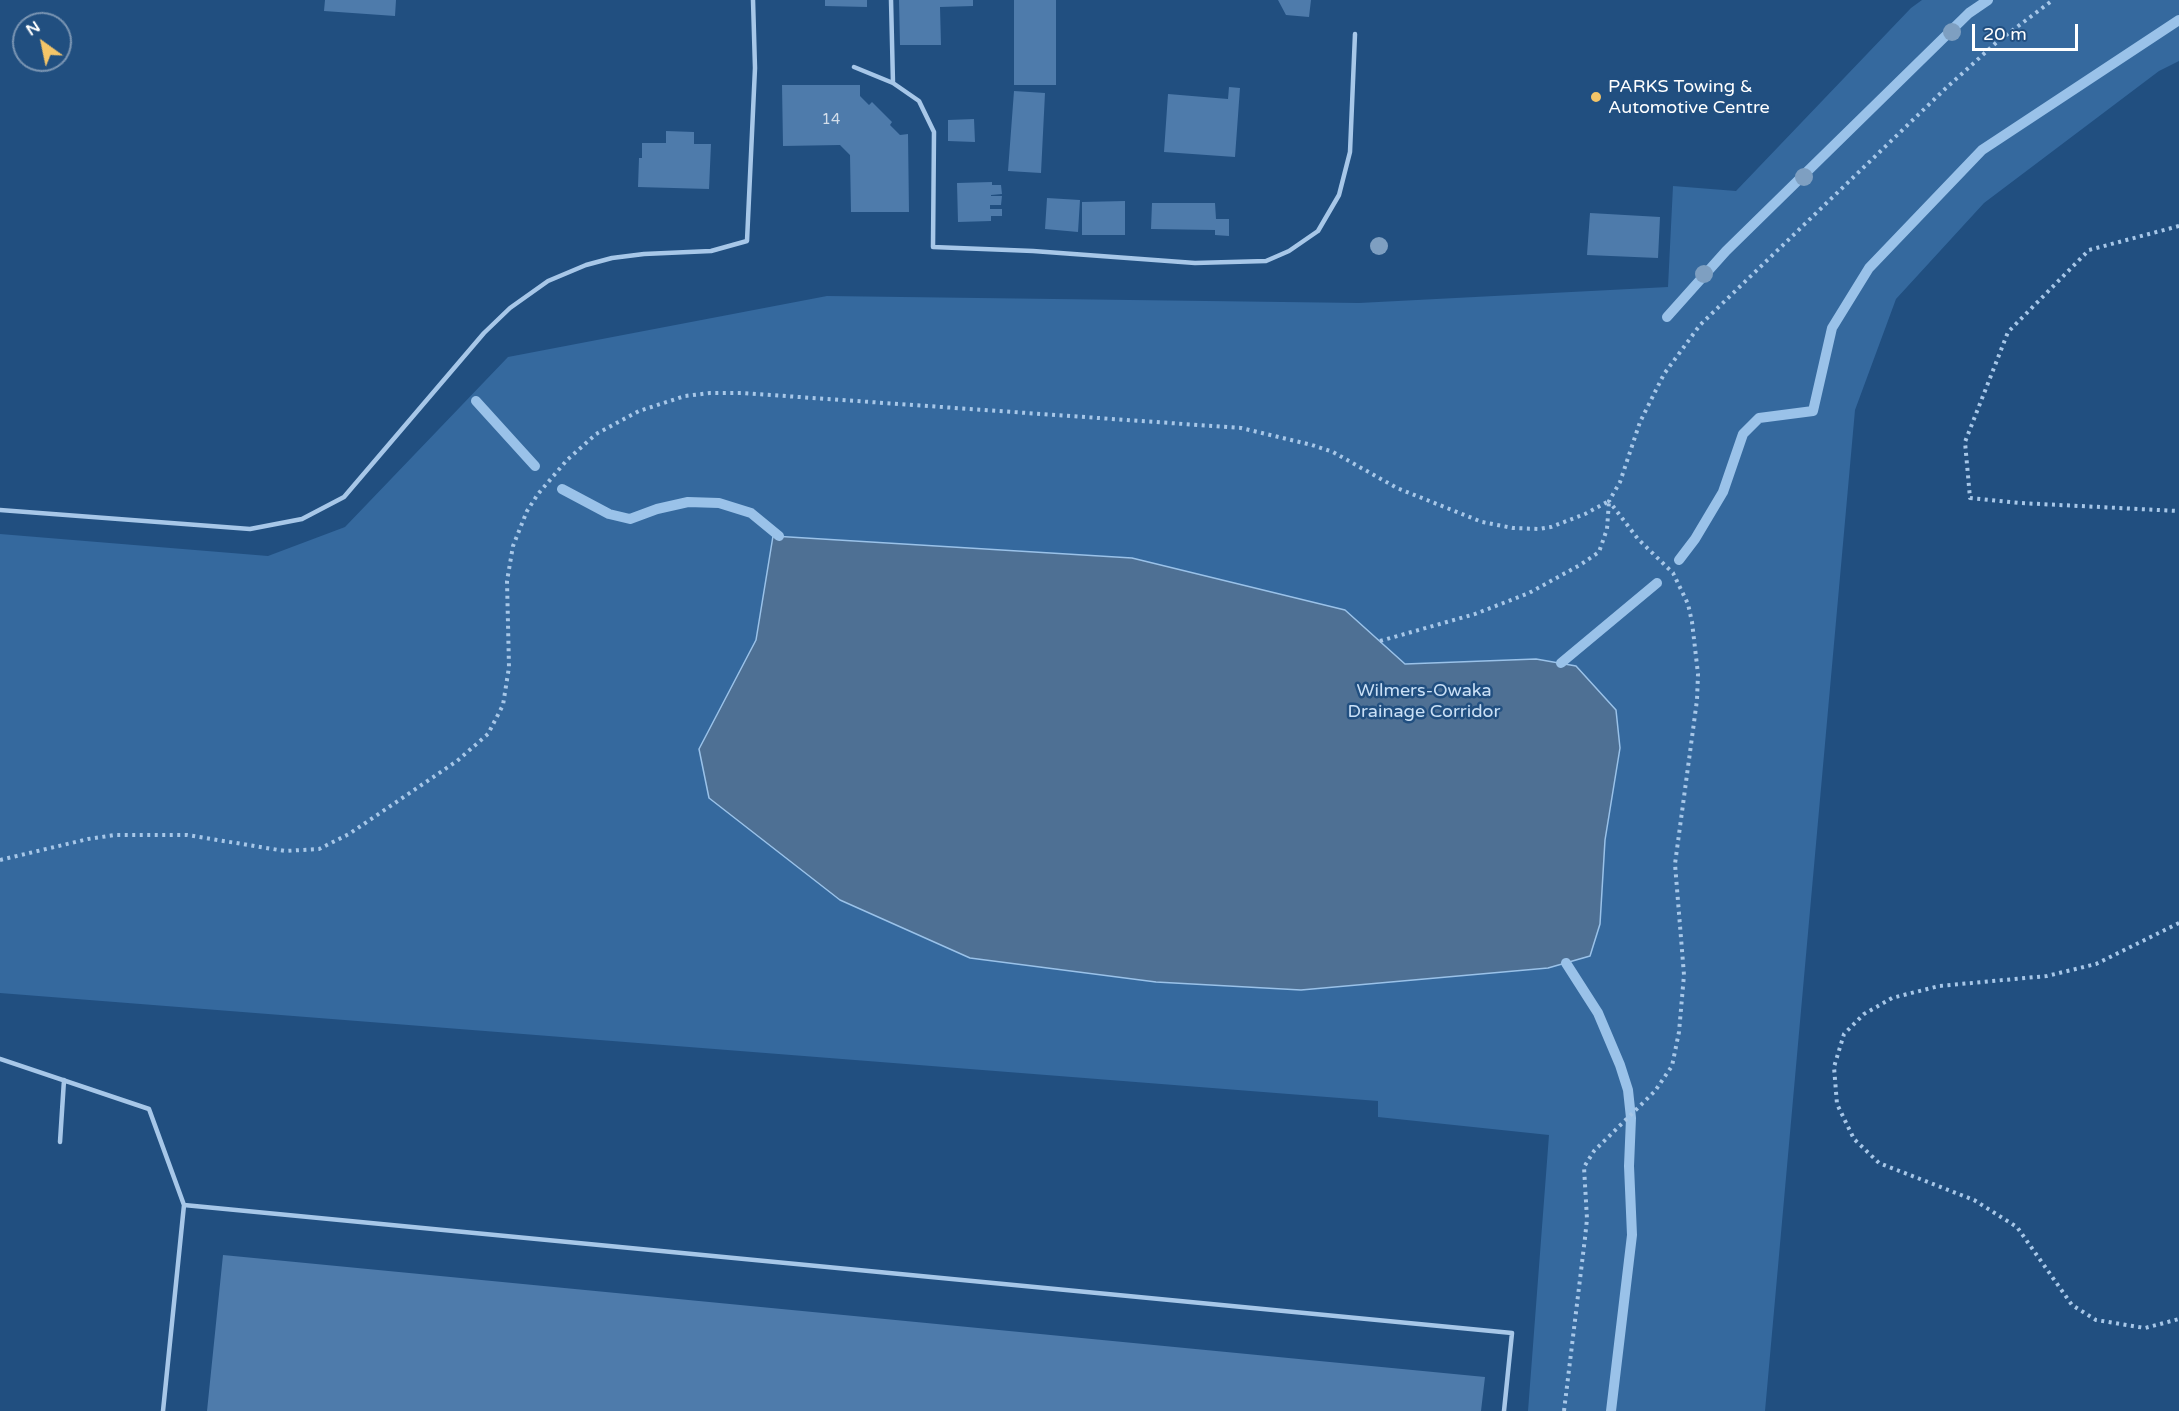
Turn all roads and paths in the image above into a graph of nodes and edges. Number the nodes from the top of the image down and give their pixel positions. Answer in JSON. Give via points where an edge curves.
{"nodes":[{"id":1,"x":753,"y":0,"type":"edge"},
{"id":2,"x":891,"y":0,"type":"edge"},
{"id":3,"x":2053,"y":0,"type":"edge"},
{"id":4,"x":1355,"y":34,"type":"dead end"},
{"id":5,"x":854,"y":67,"type":"dead end"},
{"id":6,"x":893,"y":82,"type":"junction"},
{"id":7,"x":2179,"y":226,"type":"edge"},
{"id":8,"x":1610,"y":501,"type":"junction"},
{"id":9,"x":0,"y":510,"type":"edge"},
{"id":10,"x":2179,"y":511,"type":"edge"},
{"id":11,"x":1380,"y":641,"type":"dead end"},
{"id":12,"x":0,"y":860,"type":"edge"},
{"id":13,"x":2179,"y":923,"type":"edge"},
{"id":14,"x":0,"y":1059,"type":"edge"},
{"id":15,"x":64,"y":1080,"type":"junction"},
{"id":16,"x":60,"y":1142,"type":"dead end"},
{"id":17,"x":184,"y":1205,"type":"junction"},
{"id":18,"x":2179,"y":1318,"type":"edge"},
{"id":19,"x":163,"y":1411,"type":"edge"},
{"id":20,"x":1504,"y":1411,"type":"edge"},
{"id":21,"x":1564,"y":1411,"type":"edge"}],
"edges":[{"from":1,"to":9,"type":"lane","via":[[747,241],[711,251],[612,258],[548,281],[510,308],[484,333],[344,497],[302,519],[250,529]]},
{"from":2,"to":6,"type":"lane"},
{"from":3,"to":8,"type":"path","via":[[1997,42],[1945,89],[1700,325],[1664,374],[1648,404]]},
{"from":4,"to":6,"type":"lane","via":[[1350,152],[1339,195],[1318,231],[1266,261],[1195,263],[933,247],[933,132],[919,101]]},
{"from":5,"to":6,"type":"lane"},
{"from":7,"to":10,"type":"path","via":[[2089,250],[2008,332],[1965,442],[1970,498]]},
{"from":8,"to":11,"type":"path","via":[[1599,552],[1580,565],[1529,593],[1475,614]]},
{"from":8,"to":12,"type":"path","via":[[1551,527],[1513,528],[1482,522],[1397,488],[1323,448],[1241,428],[742,393],[685,396],[639,411],[596,434],[538,494],[513,546],[507,581],[509,667],[503,705],[488,734],[349,834],[320,849],[285,850],[187,835],[115,835]]},
{"from":8,"to":21,"type":"path","via":[[1638,539],[1680,584],[1696,648],[1694,730],[1675,864],[1684,975],[1672,1066],[1664,1080],[1594,1151],[1584,1167],[1587,1219]]},
{"from":13,"to":18,"type":"path","via":[[2096,964],[2047,976],[1940,986],[1892,998],[1864,1014],[1844,1034],[1834,1066],[1836,1104],[1854,1139],[1880,1163],[1974,1200],[2017,1227],[2072,1305],[2096,1320],[2145,1328]]},
{"from":14,"to":15,"type":"lane"},
{"from":15,"to":16,"type":"lane"},
{"from":15,"to":17,"type":"lane","via":[[149,1109]]},
{"from":17,"to":19,"type":"lane"},
{"from":17,"to":20,"type":"lane","via":[[1512,1333]]}]}
